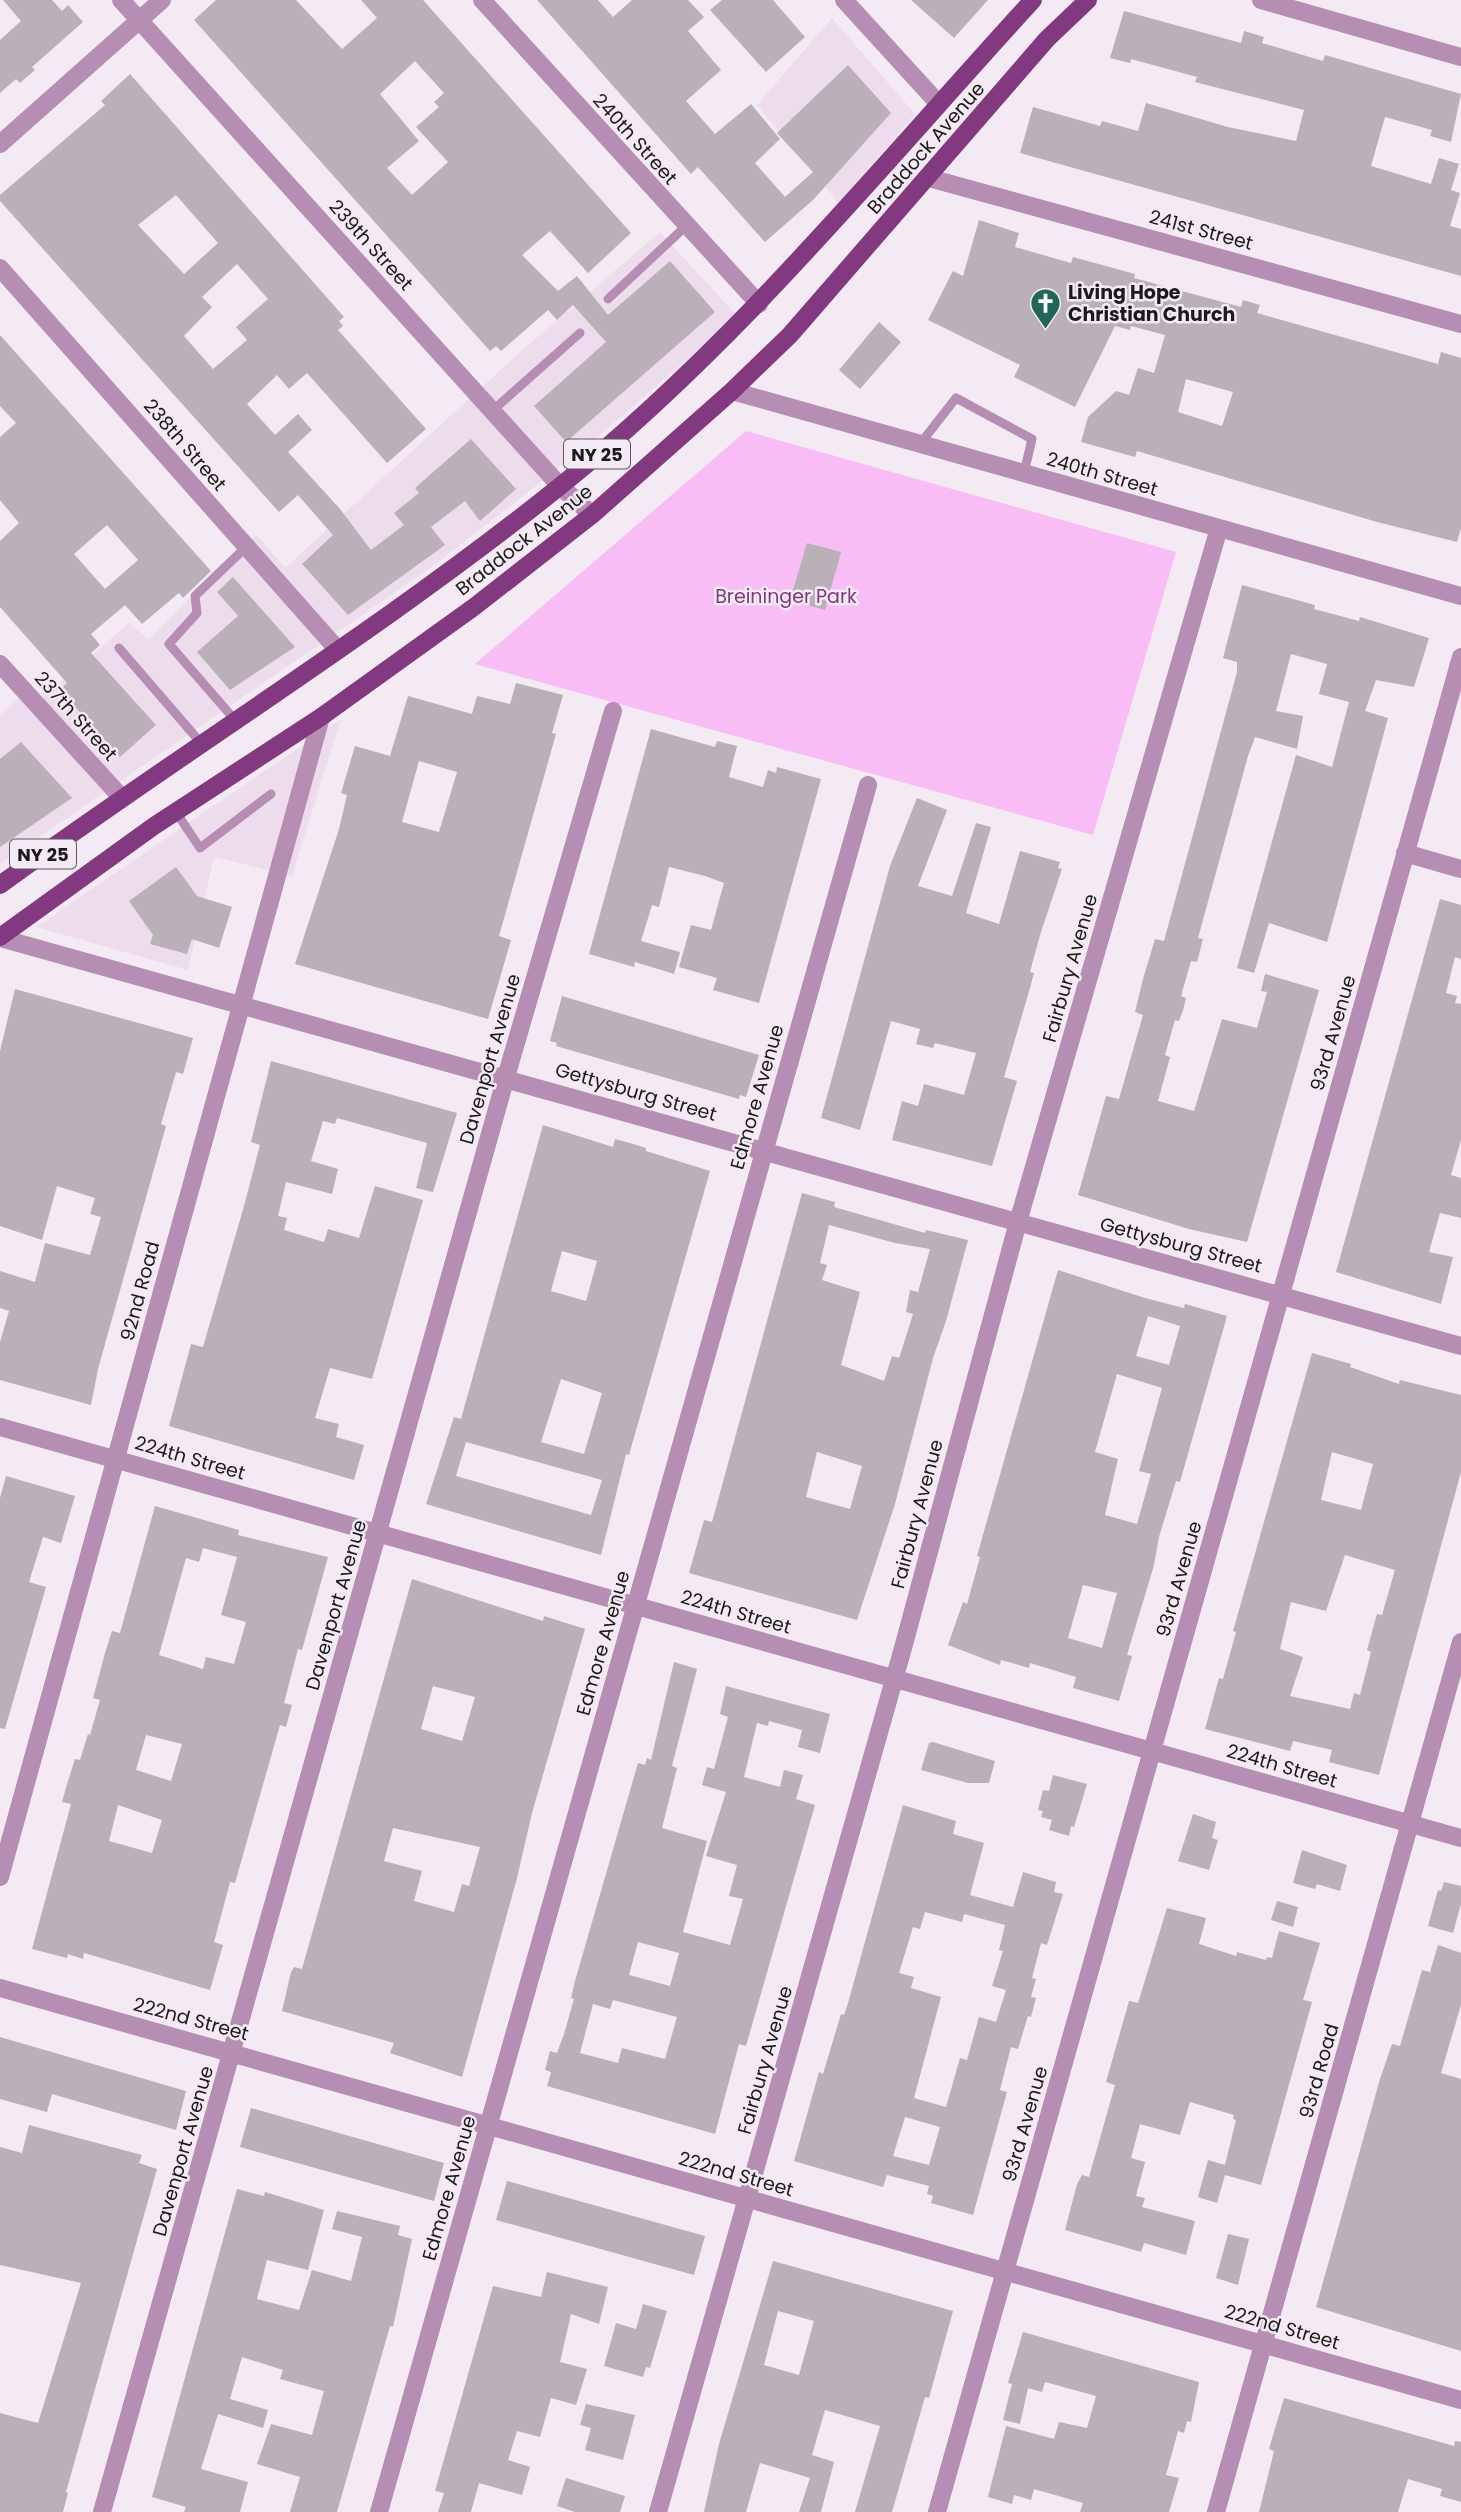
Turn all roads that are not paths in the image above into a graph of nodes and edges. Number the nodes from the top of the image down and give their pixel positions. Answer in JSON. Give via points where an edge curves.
{"nodes":[{"id":1,"x":121,"y":0,"type":"edge"},
{"id":2,"x":162,"y":0,"type":"edge"},
{"id":3,"x":482,"y":0,"type":"edge"},
{"id":4,"x":844,"y":0,"type":"edge"},
{"id":5,"x":1033,"y":0,"type":"edge"},
{"id":6,"x":1088,"y":0,"type":"edge"},
{"id":7,"x":1261,"y":0,"type":"edge"},
{"id":8,"x":139,"y":20,"type":"junction"},
{"id":9,"x":1461,"y":57,"type":"edge"},
{"id":10,"x":938,"y":103,"type":"junction"},
{"id":11,"x":0,"y":144,"type":"edge"},
{"id":12,"x":929,"y":178,"type":"junction"},
{"id":13,"x":686,"y":226,"type":"junction"},
{"id":14,"x":0,"y":268,"type":"edge"},
{"id":15,"x":608,"y":299,"type":"dead end"},
{"id":16,"x":760,"y":304,"type":"junction"},
{"id":17,"x":1461,"y":324,"type":"edge"},
{"id":18,"x":580,"y":334,"type":"dead end"},
{"id":19,"x":732,"y":391,"type":"junction"},
{"id":20,"x":492,"y":411,"type":"junction"},
{"id":21,"x":920,"y":444,"type":"junction"},
{"id":22,"x":1024,"y":473,"type":"junction"},
{"id":23,"x":560,"y":486,"type":"junction"},
{"id":24,"x":592,"y":515,"type":"junction"},
{"id":25,"x":1219,"y":528,"type":"junction"},
{"id":26,"x":246,"y":547,"type":"junction"},
{"id":27,"x":1461,"y":596,"type":"edge"},
{"id":28,"x":119,"y":648,"type":"dead end"},
{"id":29,"x":338,"y":650,"type":"junction"},
{"id":30,"x":1461,"y":657,"type":"edge"},
{"id":31,"x":0,"y":664,"type":"edge"},
{"id":32,"x":613,"y":711,"type":"dead end"},
{"id":33,"x":321,"y":716,"type":"junction"},
{"id":34,"x":235,"y":720,"type":"junction"},
{"id":35,"x":201,"y":743,"type":"junction"},
{"id":36,"x":868,"y":785,"type":"dead end"},
{"id":37,"x":271,"y":794,"type":"dead end"},
{"id":38,"x":121,"y":797,"type":"junction"},
{"id":39,"x":176,"y":812,"type":"junction"},
{"id":40,"x":1405,"y":853,"type":"junction"},
{"id":41,"x":1461,"y":869,"type":"edge"},
{"id":42,"x":0,"y":885,"type":"edge"},
{"id":43,"x":0,"y":938,"type":"edge"},
{"id":44,"x":242,"y":1004,"type":"junction"},
{"id":45,"x":506,"y":1077,"type":"junction"},
{"id":46,"x":765,"y":1150,"type":"junction"},
{"id":47,"x":1018,"y":1222,"type":"junction"},
{"id":48,"x":1280,"y":1295,"type":"junction"},
{"id":49,"x":1461,"y":1346,"type":"edge"},
{"id":50,"x":0,"y":1427,"type":"edge"},
{"id":51,"x":116,"y":1459,"type":"junction"},
{"id":52,"x":379,"y":1533,"type":"junction"},
{"id":53,"x":636,"y":1606,"type":"junction"},
{"id":54,"x":1461,"y":1642,"type":"edge"},
{"id":55,"x":895,"y":1679,"type":"junction"},
{"id":56,"x":1152,"y":1751,"type":"junction"},
{"id":57,"x":1410,"y":1824,"type":"junction"},
{"id":58,"x":1461,"y":1838,"type":"edge"},
{"id":59,"x":0,"y":1877,"type":"edge"},
{"id":60,"x":0,"y":1988,"type":"edge"},
{"id":61,"x":233,"y":2052,"type":"junction"},
{"id":62,"x":488,"y":2125,"type":"junction"},
{"id":63,"x":747,"y":2199,"type":"junction"},
{"id":64,"x":1005,"y":2272,"type":"junction"},
{"id":65,"x":1264,"y":2344,"type":"junction"},
{"id":66,"x":1461,"y":2400,"type":"edge"},
{"id":67,"x":102,"y":2512,"type":"edge"},
{"id":68,"x":379,"y":2512,"type":"edge"},
{"id":69,"x":659,"y":2512,"type":"edge"},
{"id":70,"x":937,"y":2512,"type":"edge"},
{"id":71,"x":1216,"y":2512,"type":"edge"}],
"edges":[{"from":1,"to":8,"type":"street","name":"239th Street"},
{"from":2,"to":8,"type":"street"},
{"from":3,"to":13,"type":"street","name":"240th Street"},
{"from":4,"to":10,"type":"street"},
{"from":5,"to":10,"type":"main road","name":"Braddock Avenue","number":"NY 25"},
{"from":6,"to":12,"type":"main road","name":"Braddock Avenue","number":"NY 25","via":[[1047,39]]},
{"from":7,"to":9,"type":"street"},
{"from":8,"to":11,"type":"street"},
{"from":8,"to":20,"type":"street","name":"239th Street"},
{"from":10,"to":16,"type":"main road","name":"Braddock Avenue","number":"NY 25"},
{"from":12,"to":17,"type":"street","name":"241st Street"},
{"from":12,"to":19,"type":"main road","name":"Braddock Avenue","number":"NY 25","via":[[790,335]]},
{"from":13,"to":15,"type":"lane"},
{"from":13,"to":16,"type":"street","name":"240th Street"},
{"from":14,"to":26,"type":"street","name":"238th Street"},
{"from":16,"to":23,"type":"main road","name":"Braddock Avenue","number":"NY 25"},
{"from":18,"to":20,"type":"lane"},
{"from":19,"to":21,"type":"street","name":"240th Street"},
{"from":19,"to":24,"type":"main road","name":"Braddock Avenue","number":"NY 25"},
{"from":20,"to":23,"type":"street","name":"239th Street"},
{"from":21,"to":22,"type":"street","name":"240th Street"},
{"from":21,"to":22,"type":"lane","via":[[956,398],[1032,439]]},
{"from":22,"to":25,"type":"street","name":"240th Street"},
{"from":23,"to":24,"type":"street","name":"239th Street"},
{"from":23,"to":29,"type":"main road","name":"Braddock Avenue","number":"NY 25"},
{"from":24,"to":33,"type":"main road","name":"Braddock Avenue","number":"NY 25","via":[[474,607]]},
{"from":25,"to":27,"type":"street","name":"240th Street"},
{"from":25,"to":47,"type":"street","name":"Fairbury Avenue"},
{"from":26,"to":29,"type":"street","name":"238th Street"},
{"from":26,"to":34,"type":"lane","via":[[195,596],[197,613],[169,644]]},
{"from":28,"to":35,"type":"lane"},
{"from":29,"to":34,"type":"main road","name":"Braddock Avenue","number":"NY 25"},
{"from":30,"to":40,"type":"street","name":"93rd Avenue"},
{"from":31,"to":38,"type":"street","name":"237th Street"},
{"from":32,"to":45,"type":"street","name":"Davenport Avenue"},
{"from":33,"to":39,"type":"main road","name":"Braddock Avenue","number":"NY 25"},
{"from":33,"to":44,"type":"street","name":"92nd Road"},
{"from":34,"to":35,"type":"main road","name":"Braddock Avenue","number":"NY 25"},
{"from":35,"to":38,"type":"main road","name":"Braddock Avenue","number":"NY 25"},
{"from":36,"to":46,"type":"street","name":"Edmore Avenue"},
{"from":37,"to":39,"type":"lane","via":[[200,848]]},
{"from":38,"to":42,"type":"main road","name":"Braddock Avenue","number":"NY 25"},
{"from":39,"to":43,"type":"main road","name":"Braddock Avenue","number":"NY 25"},
{"from":40,"to":41,"type":"street"},
{"from":40,"to":48,"type":"street","name":"93rd Avenue"},
{"from":43,"to":44,"type":"street","name":"Gettysburg Street"},
{"from":44,"to":45,"type":"street","name":"Gettysburg Street"},
{"from":44,"to":51,"type":"street","name":"92nd Road"},
{"from":45,"to":46,"type":"street","name":"Gettysburg Street"},
{"from":45,"to":52,"type":"street","name":"Davenport Avenue"},
{"from":46,"to":47,"type":"street","name":"Gettysburg Street"},
{"from":46,"to":53,"type":"street","name":"Edmore Avenue"},
{"from":47,"to":48,"type":"street","name":"Gettysburg Street"},
{"from":47,"to":55,"type":"street","name":"Fairbury Avenue"},
{"from":48,"to":49,"type":"street","name":"Gettysburg Street"},
{"from":48,"to":56,"type":"street","name":"93rd Avenue"},
{"from":50,"to":51,"type":"street","name":"224th Street"},
{"from":51,"to":52,"type":"street","name":"224th Street"},
{"from":51,"to":59,"type":"street","name":"92nd Road"},
{"from":52,"to":53,"type":"street","name":"224th Street"},
{"from":52,"to":61,"type":"street","name":"Davenport Avenue"},
{"from":53,"to":55,"type":"street","name":"224th Street"},
{"from":53,"to":62,"type":"street","name":"Edmore Avenue"},
{"from":54,"to":57,"type":"street","name":"93rd Road"},
{"from":55,"to":56,"type":"street","name":"224th Street"},
{"from":55,"to":63,"type":"street","name":"Fairbury Avenue"},
{"from":56,"to":57,"type":"street","name":"224th Street"},
{"from":56,"to":64,"type":"street","name":"93rd Avenue"},
{"from":57,"to":58,"type":"street","name":"224th Street"},
{"from":57,"to":65,"type":"street","name":"93rd Road"},
{"from":60,"to":61,"type":"street","name":"222nd Street"},
{"from":61,"to":62,"type":"street","name":"222nd Street"},
{"from":61,"to":67,"type":"street","name":"Davenport Avenue"},
{"from":62,"to":63,"type":"street","name":"222nd Street"},
{"from":62,"to":68,"type":"street","name":"Edmore Avenue"},
{"from":63,"to":64,"type":"street","name":"222nd Street"},
{"from":63,"to":69,"type":"street","name":"Fairbury Avenue"},
{"from":64,"to":65,"type":"street","name":"222nd Street"},
{"from":64,"to":70,"type":"street","name":"93rd Avenue"},
{"from":65,"to":66,"type":"street","name":"222nd Street"},
{"from":65,"to":71,"type":"street","name":"93rd Road"}]}
